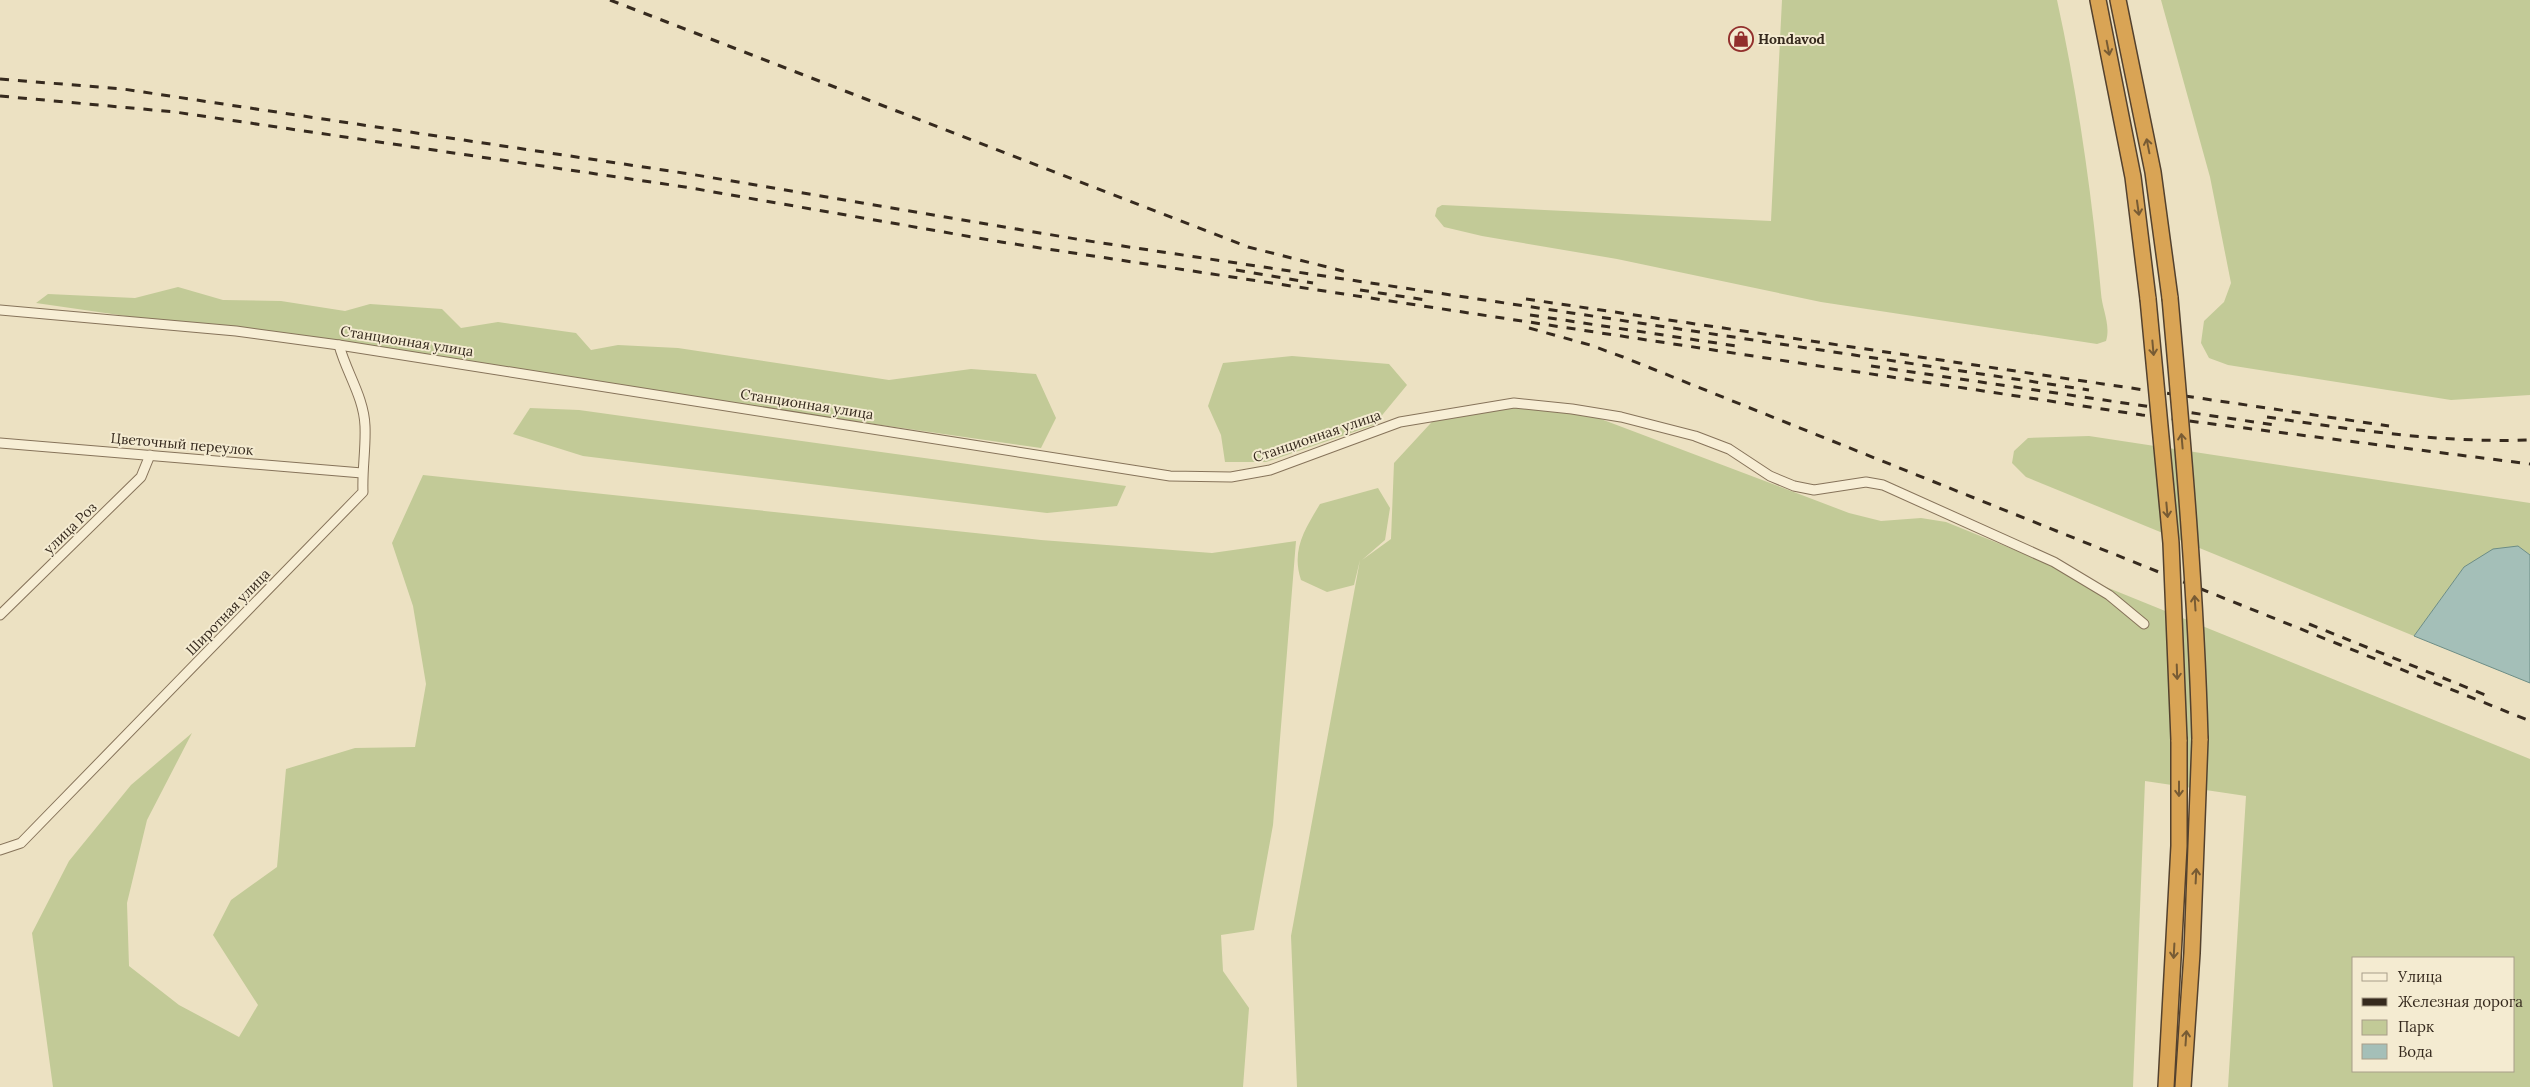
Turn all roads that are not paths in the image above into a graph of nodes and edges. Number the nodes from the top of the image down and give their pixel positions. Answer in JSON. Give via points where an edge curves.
{"nodes":[{"id":1,"x":2098,"y":0,"type":"edge"},
{"id":2,"x":2118,"y":0,"type":"edge"},
{"id":3,"x":0,"y":310,"type":"edge"},
{"id":4,"x":339,"y":345,"type":"junction"},
{"id":5,"x":0,"y":443,"type":"edge"},
{"id":6,"x":150,"y":455,"type":"junction"},
{"id":7,"x":362,"y":474,"type":"junction"},
{"id":8,"x":0,"y":615,"type":"edge"},
{"id":9,"x":2144,"y":624,"type":"dead end"},
{"id":10,"x":0,"y":850,"type":"edge"},
{"id":11,"x":2166,"y":1087,"type":"edge"},
{"id":12,"x":2183,"y":1087,"type":"edge"}],
"edges":[{"from":1,"to":11,"type":"highway","one_way":true,"bridge":true,"via":[[2133,177],[2171,543],[2179,740],[2179,846]]},
{"from":12,"to":2,"type":"highway","one_way":true,"bridge":true,"via":[[2194,924],[2200,739],[2194,578],[2170,298],[2153,172]]},
{"from":3,"to":4,"type":"street","name":"Станционная улица","via":[[236,331]]},
{"from":4,"to":7,"type":"street","name":"Широтная улица","via":[[344,366],[360,401],[365,425]]},
{"from":4,"to":9,"type":"street","name":"Станционная улица","via":[[1170,476],[1231,477],[1270,470],[1400,422],[1514,403],[1602,414],[1639,420],[1729,450],[1770,476],[1794,486],[1814,490],[1866,482],[1883,485],[2054,562],[2109,595]]},
{"from":5,"to":6,"type":"street","name":"Цветочный переулок"},
{"from":6,"to":7,"type":"street","name":"Цветочный переулок"},
{"from":6,"to":8,"type":"street","name":"улица Роз","via":[[141,477]]},
{"from":7,"to":10,"type":"street","name":"Широтная улица","via":[[363,492],[352,504],[21,843]]}]}
